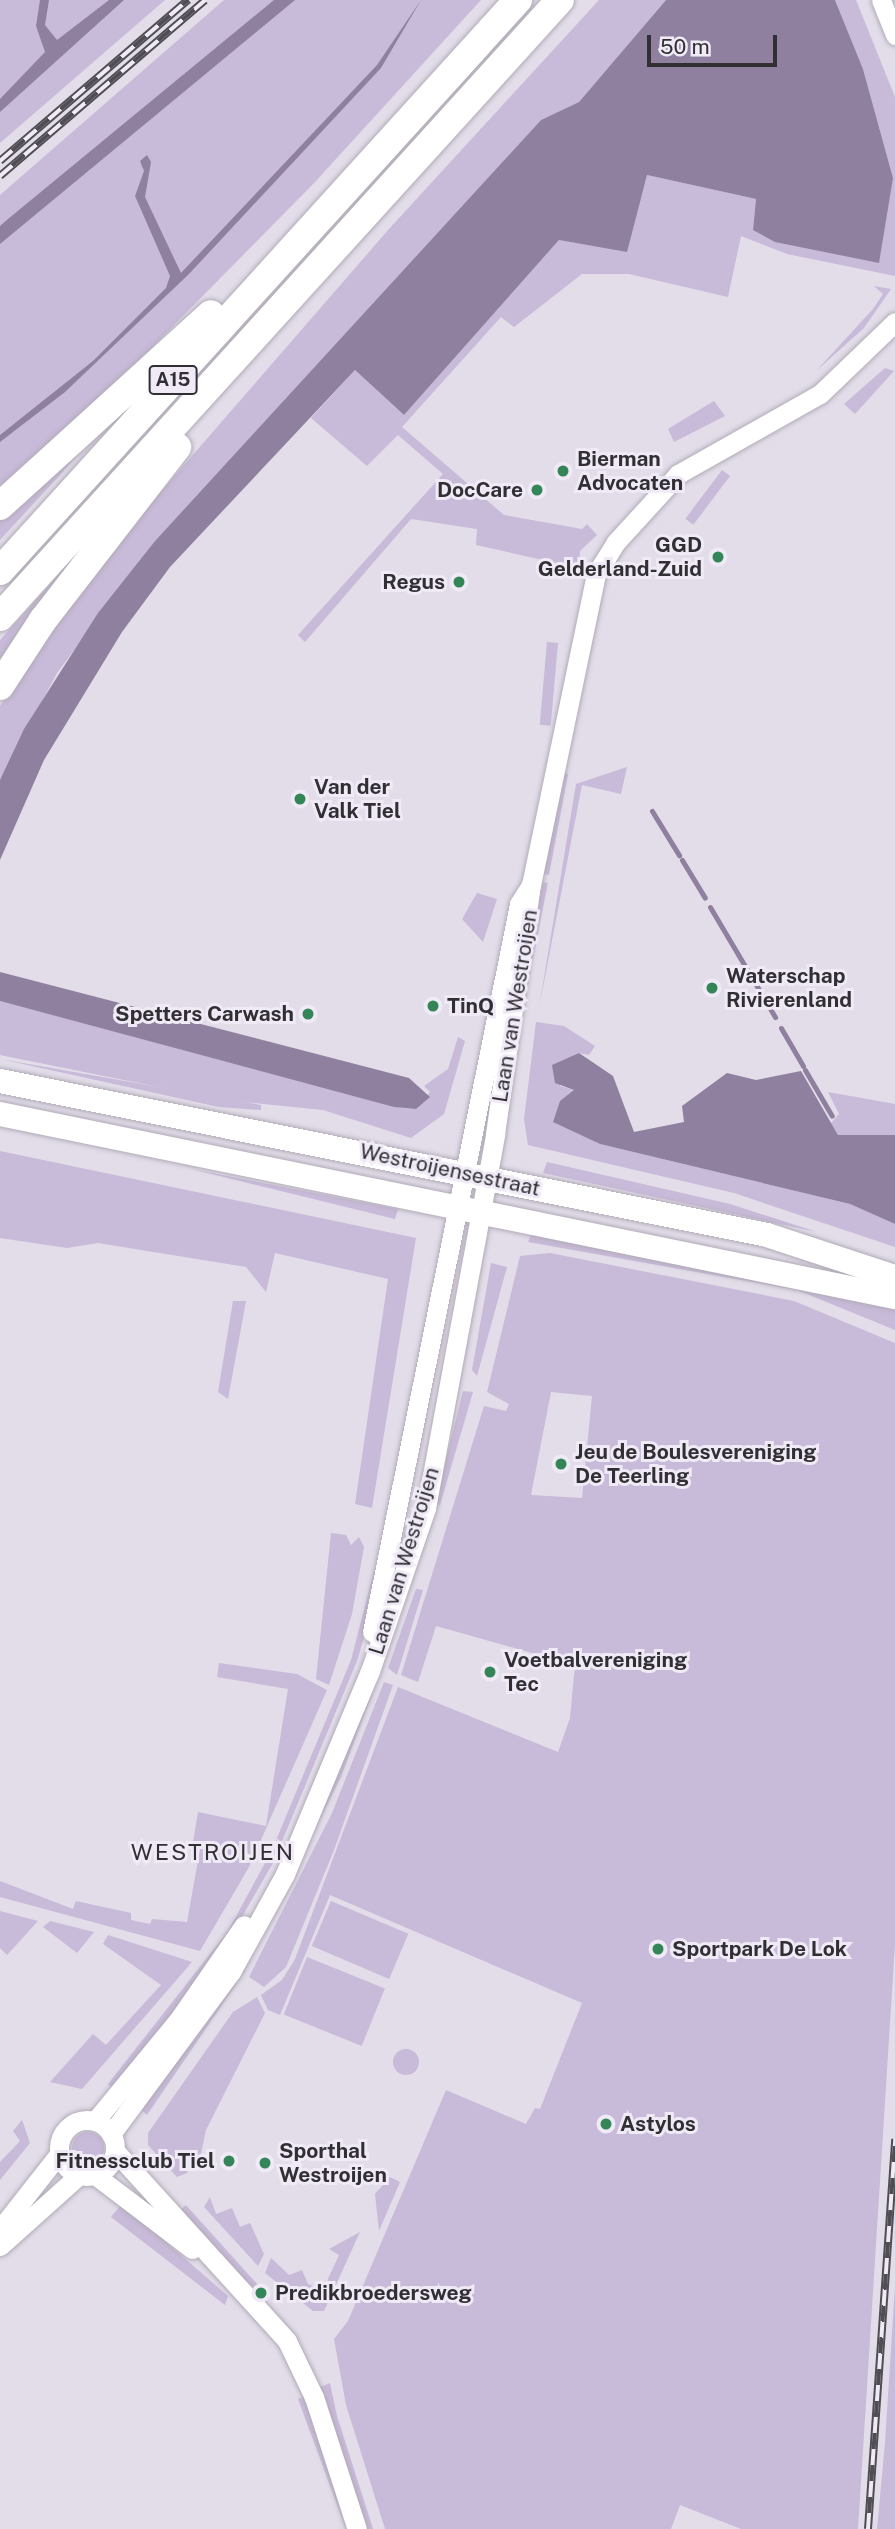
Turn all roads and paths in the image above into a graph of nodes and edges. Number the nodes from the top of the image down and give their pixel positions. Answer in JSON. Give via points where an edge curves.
{"nodes":[{"id":1,"x":518,"y":0,"type":"edge"},
{"id":2,"x":560,"y":0,"type":"edge"},
{"id":3,"x":881,"y":0,"type":"edge"},
{"id":4,"x":895,"y":35,"type":"edge"},
{"id":5,"x":347,"y":188,"type":"junction"},
{"id":6,"x":315,"y":269,"type":"junction"},
{"id":7,"x":895,"y":322,"type":"edge"},
{"id":8,"x":0,"y":506,"type":"edge"},
{"id":9,"x":0,"y":571,"type":"edge"},
{"id":10,"x":0,"y":617,"type":"edge"},
{"id":11,"x":0,"y":686,"type":"edge"},
{"id":12,"x":531,"y":885,"type":"junction"},
{"id":13,"x":0,"y":1081,"type":"edge"},
{"id":14,"x":0,"y":1114,"type":"edge"},
{"id":15,"x":463,"y":1173,"type":"junction"},
{"id":16,"x":487,"y":1178,"type":"junction"},
{"id":17,"x":456,"y":1203,"type":"junction"},
{"id":18,"x":482,"y":1208,"type":"junction"},
{"id":19,"x":895,"y":1277,"type":"edge"},
{"id":20,"x":895,"y":1297,"type":"edge"},
{"id":21,"x":95,"y":2121,"type":"junction"},
{"id":22,"x":113,"y":2143,"type":"junction"},
{"id":23,"x":59,"y":2154,"type":"junction"},
{"id":24,"x":86,"y":2175,"type":"junction"},
{"id":25,"x":0,"y":2229,"type":"edge"},
{"id":26,"x":0,"y":2246,"type":"edge"},
{"id":27,"x":210,"y":2262,"type":"junction"},
{"id":28,"x":356,"y":2529,"type":"edge"}],
"edges":[{"from":1,"to":5,"type":"highway","number":"A15"},
{"from":2,"to":6,"type":"highway","number":"A15"},
{"from":3,"to":4,"type":"street"},
{"from":5,"to":8,"type":"highway","number":"A15"},
{"from":5,"to":9,"type":"highway","number":"A15"},
{"from":6,"to":10,"type":"highway","number":"A15"},
{"from":6,"to":11,"type":"highway","number":"A15","via":[[60,598]]},
{"from":7,"to":12,"type":"street","name":"Laan van Westroijen","via":[[820,394],[678,474],[605,557],[582,631]]},
{"from":12,"to":15,"type":"street","name":"Laan van Westroijen","via":[[519,904]]},
{"from":12,"to":16,"type":"street","name":"Laan van Westroijen"},
{"from":13,"to":15,"type":"main road","name":"Westroijensestraat"},
{"from":14,"to":17,"type":"main road","name":"Westroijensestraat"},
{"from":15,"to":16,"type":"main road","name":"Westroijensestraat"},
{"from":15,"to":17,"type":"street","name":"Laan van Westroijen"},
{"from":16,"to":18,"type":"street","name":"Laan van Westroijen"},
{"from":16,"to":19,"type":"main road","name":"Westroijensestraat","via":[[767,1236]]},
{"from":17,"to":18,"type":"main road","name":"Westroijensestraat"},
{"from":17,"to":21,"type":"street","name":"Laan van Westroijen","via":[[388,1570],[334,1736],[246,1923],[179,2019]]},
{"from":18,"to":20,"type":"main road","name":"Westroijensestraat"},
{"from":18,"to":22,"type":"street","name":"Laan van Westroijen","via":[[426,1508],[340,1747],[259,1925]]},
{"from":21,"to":22,"type":"street"},
{"from":21,"to":23,"type":"street","via":[[67,2127]]},
{"from":22,"to":24,"type":"street","name":"Laan van Westroijen"},
{"from":22,"to":27,"type":"street"},
{"from":23,"to":24,"type":"street"},
{"from":23,"to":25,"type":"street"},
{"from":24,"to":26,"type":"street"},
{"from":24,"to":27,"type":"street"},
{"from":27,"to":28,"type":"street","via":[[272,2321],[293,2352]]}]}
